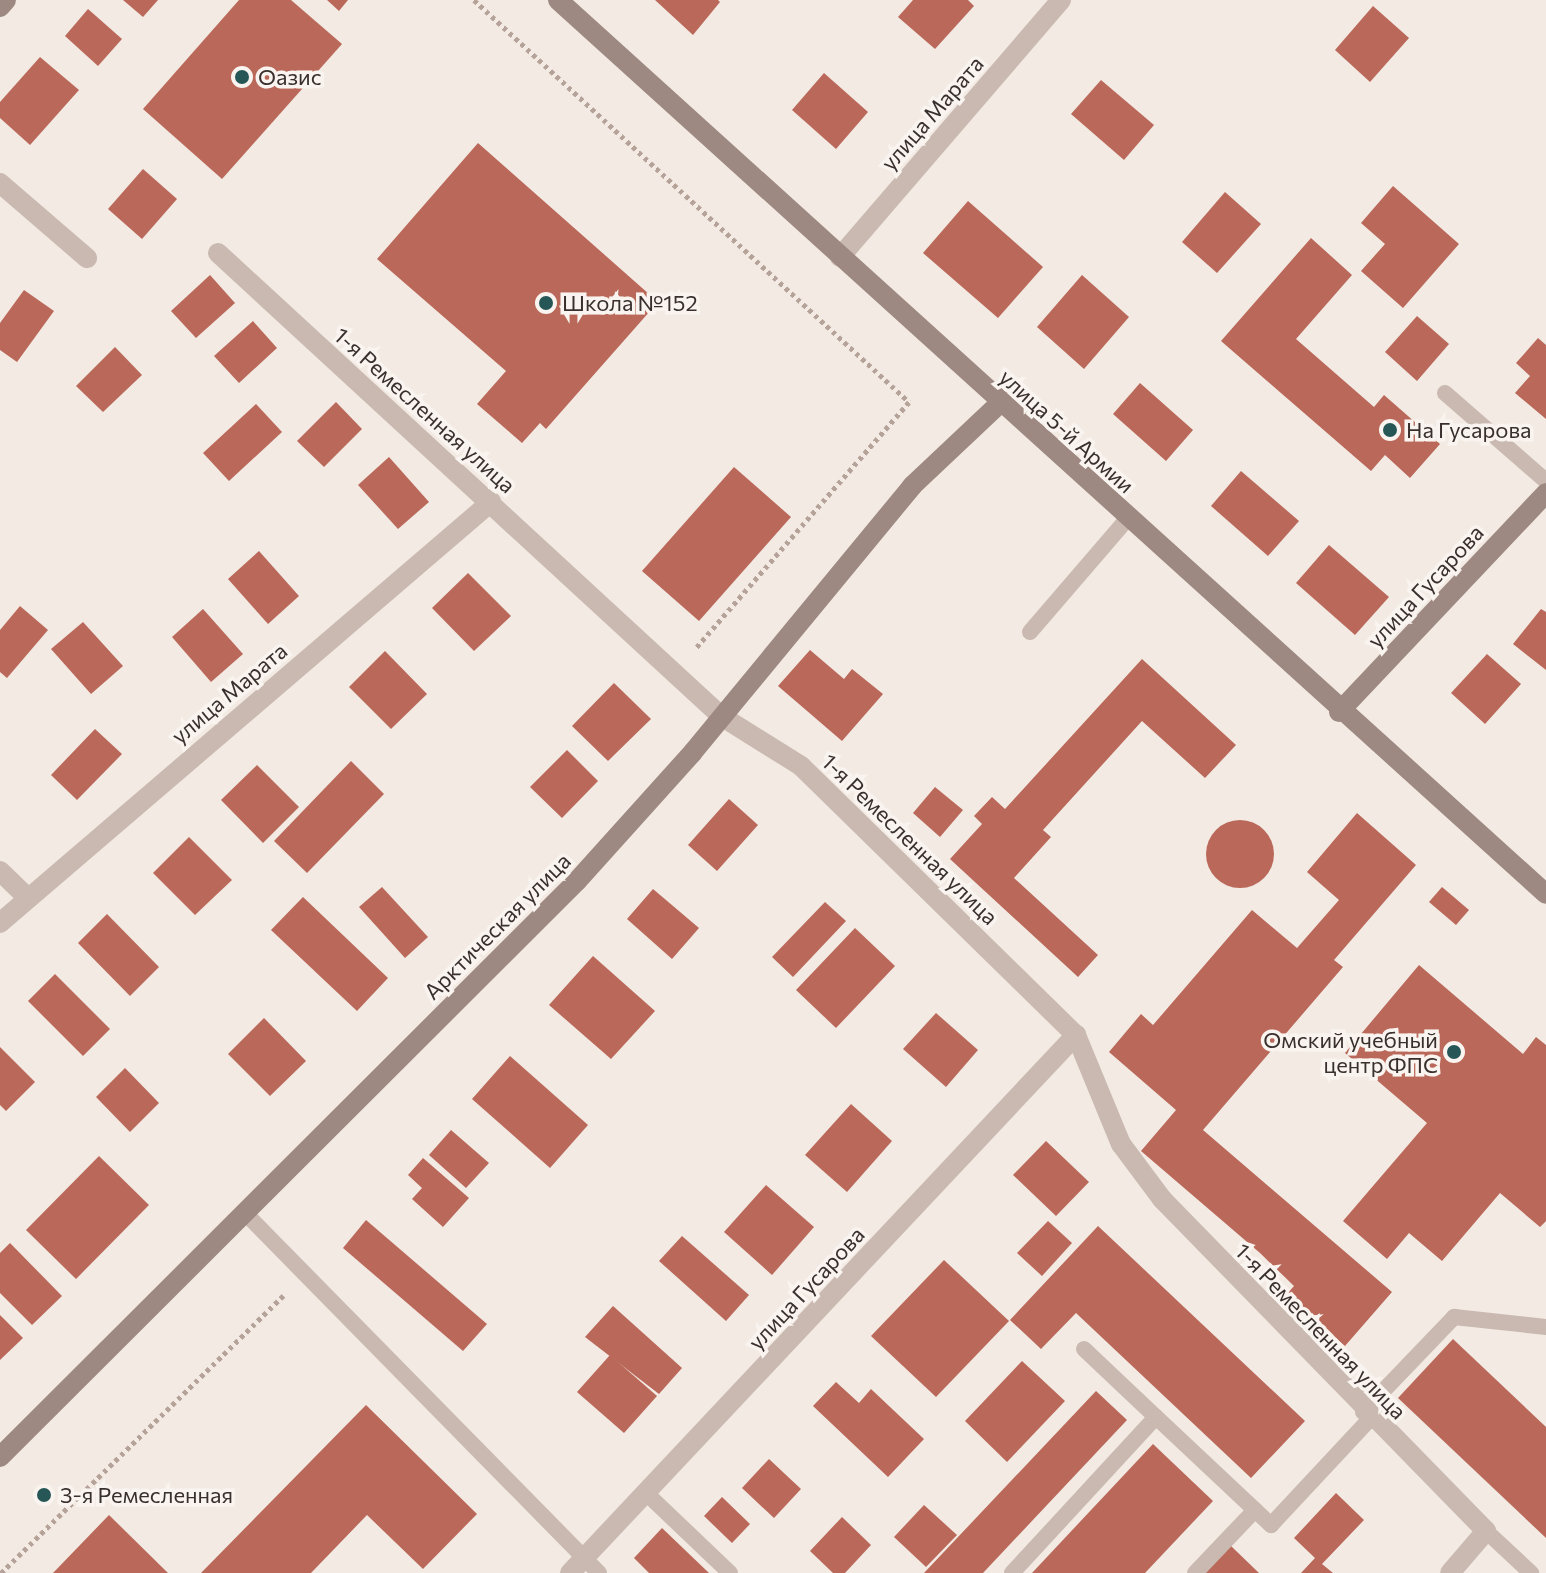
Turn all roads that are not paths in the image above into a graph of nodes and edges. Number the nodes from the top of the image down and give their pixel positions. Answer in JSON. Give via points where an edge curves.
{"nodes":[{"id":1,"x":6,"y":0,"type":"edge"},
{"id":2,"x":558,"y":0,"type":"edge"},
{"id":3,"x":1061,"y":0,"type":"edge"},
{"id":4,"x":0,"y":7,"type":"edge"},
{"id":5,"x":0,"y":183,"type":"edge"},
{"id":6,"x":218,"y":253,"type":"dead end"},
{"id":7,"x":840,"y":257,"type":"junction"},
{"id":8,"x":87,"y":258,"type":"dead end"},
{"id":9,"x":1445,"y":393,"type":"dead end"},
{"id":10,"x":1000,"y":403,"type":"junction"},
{"id":11,"x":1546,"y":481,"type":"edge"},
{"id":12,"x":1546,"y":493,"type":"edge"},
{"id":13,"x":491,"y":502,"type":"junction"},
{"id":14,"x":1128,"y":518,"type":"junction"},
{"id":15,"x":1030,"y":632,"type":"dead end"},
{"id":16,"x":1339,"y":712,"type":"junction"},
{"id":17,"x":721,"y":716,"type":"junction"},
{"id":18,"x":0,"y":871,"type":"edge"},
{"id":19,"x":1546,"y":894,"type":"edge"},
{"id":20,"x":26,"y":896,"type":"junction"},
{"id":21,"x":0,"y":923,"type":"edge"},
{"id":22,"x":1076,"y":1035,"type":"junction"},
{"id":23,"x":245,"y":1213,"type":"junction"},
{"id":24,"x":1546,"y":1327,"type":"edge"},
{"id":25,"x":1084,"y":1349,"type":"dead end"},
{"id":26,"x":1367,"y":1416,"type":"junction"},
{"id":27,"x":1156,"y":1417,"type":"junction"},
{"id":28,"x":0,"y":1457,"type":"edge"},
{"id":29,"x":646,"y":1493,"type":"junction"},
{"id":30,"x":1255,"y":1510,"type":"junction"},
{"id":31,"x":1486,"y":1531,"type":"junction"},
{"id":32,"x":585,"y":1568,"type":"edge"},
{"id":33,"x":730,"y":1573,"type":"edge"},
{"id":34,"x":1012,"y":1573,"type":"edge"},
{"id":35,"x":1195,"y":1573,"type":"edge"},
{"id":36,"x":1450,"y":1573,"type":"edge"},
{"id":37,"x":1531,"y":1573,"type":"edge"}],
"edges":[{"from":1,"to":4,"type":"street"},
{"from":2,"to":7,"type":"street","name":"улица 5-й Армии"},
{"from":3,"to":7,"type":"street","name":"улица Марата"},
{"from":5,"to":8,"type":"street"},
{"from":6,"to":13,"type":"street","name":"1-я Ремесленная улица"},
{"from":7,"to":10,"type":"street","name":"улица 5-й Армии"},
{"from":9,"to":11,"type":"lane"},
{"from":10,"to":14,"type":"street","name":"улица 5-й Армии"},
{"from":10,"to":17,"type":"street","name":"Арктическая улица","via":[[912,486]]},
{"from":12,"to":16,"type":"street","name":"улица Гусарова"},
{"from":13,"to":17,"type":"street","name":"1-я Ремесленная улица"},
{"from":13,"to":20,"type":"street","name":"улица Марата"},
{"from":14,"to":15,"type":"lane"},
{"from":14,"to":16,"type":"street","name":"улица 5-й Армии"},
{"from":16,"to":19,"type":"street","name":"улица 5-й Армии"},
{"from":17,"to":22,"type":"street","name":"1-я Ремесленная улица","via":[[801,766]]},
{"from":17,"to":23,"type":"street","name":"Арктическая улица","via":[[577,881]]},
{"from":18,"to":20,"type":"street"},
{"from":20,"to":21,"type":"street","name":"улица Марата"},
{"from":22,"to":26,"type":"street","name":"1-я Ремесленная улица","via":[[1121,1144],[1162,1199]]},
{"from":22,"to":29,"type":"street","name":"улица Гусарова"},
{"from":23,"to":28,"type":"street","name":"Арктическая улица"},
{"from":23,"to":32,"type":"lane"},
{"from":24,"to":26,"type":"lane","via":[[1454,1317]]},
{"from":25,"to":27,"type":"lane"},
{"from":26,"to":30,"type":"lane","via":[[1271,1525]]},
{"from":26,"to":31,"type":"street","name":"1-я Ремесленная улица"},
{"from":27,"to":30,"type":"lane"},
{"from":27,"to":34,"type":"lane"},
{"from":29,"to":32,"type":"street","name":"улица Гусарова"},
{"from":29,"to":33,"type":"lane"},
{"from":30,"to":35,"type":"lane"},
{"from":31,"to":36,"type":"street"},
{"from":31,"to":37,"type":"lane"}]}
